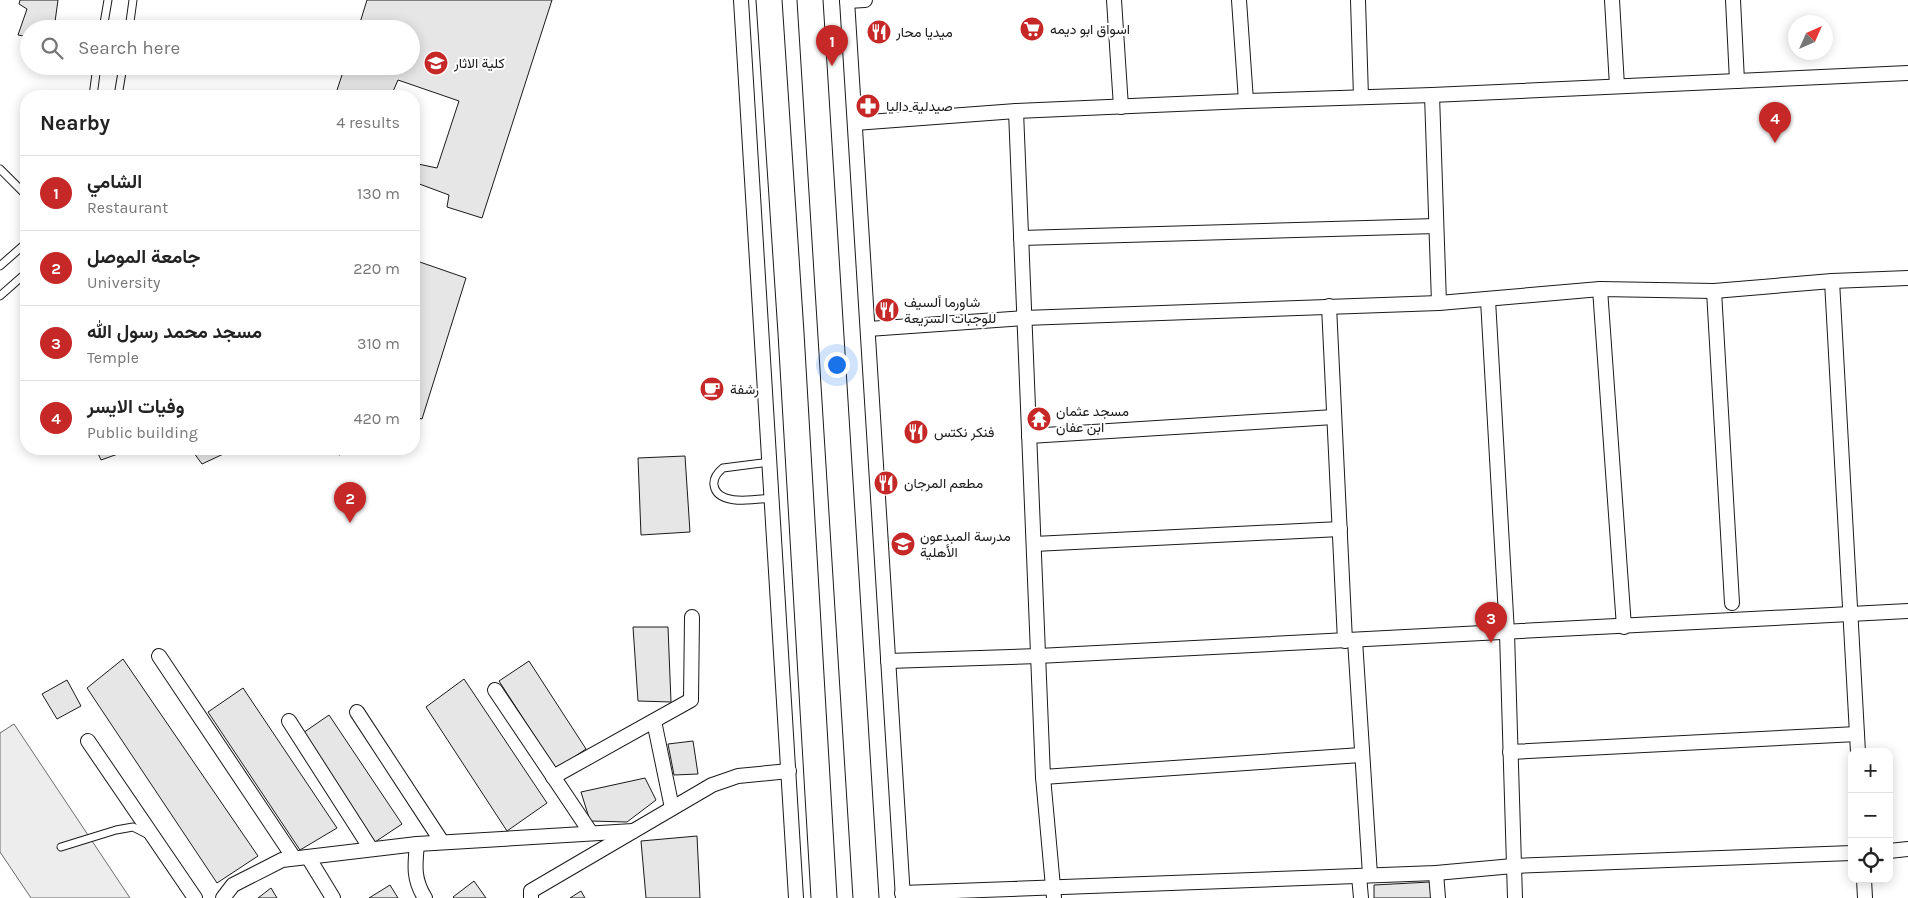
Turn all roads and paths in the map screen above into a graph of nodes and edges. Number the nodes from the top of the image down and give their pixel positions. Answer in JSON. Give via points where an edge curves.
{"nodes":[{"id":1,"x":108,"y":0,"type":"edge"},
{"id":2,"x":133,"y":0,"type":"edge"},
{"id":3,"x":741,"y":0,"type":"edge"},
{"id":4,"x":769,"y":0,"type":"edge"},
{"id":5,"x":810,"y":0,"type":"edge"},
{"id":6,"x":847,"y":0,"type":"edge"},
{"id":7,"x":865,"y":0,"type":"edge"},
{"id":8,"x":1114,"y":0,"type":"edge"},
{"id":9,"x":1238,"y":0,"type":"edge"},
{"id":10,"x":1358,"y":0,"type":"edge"},
{"id":11,"x":1612,"y":0,"type":"edge"},
{"id":12,"x":1732,"y":0,"type":"edge"},
{"id":13,"x":105,"y":20,"type":"edge"},
{"id":14,"x":130,"y":20,"type":"edge"},
{"id":15,"x":1908,"y":73,"type":"edge"},
{"id":16,"x":96,"y":75,"type":"edge"},
{"id":17,"x":122,"y":75,"type":"edge"},
{"id":18,"x":1737,"y":81,"type":"junction"},
{"id":19,"x":1617,"y":86,"type":"junction"},
{"id":20,"x":94,"y":90,"type":"edge"},
{"id":21,"x":119,"y":90,"type":"edge"},
{"id":22,"x":1432,"y":95,"type":"junction"},
{"id":23,"x":1361,"y":97,"type":"junction"},
{"id":24,"x":1246,"y":101,"type":"junction"},
{"id":25,"x":1121,"y":107,"type":"junction"},
{"id":26,"x":1016,"y":111,"type":"junction"},
{"id":27,"x":855,"y":123,"type":"junction"},
{"id":28,"x":0,"y":169,"type":"edge"},
{"id":29,"x":20,"y":189,"type":"edge"},
{"id":30,"x":1436,"y":226,"type":"junction"},
{"id":31,"x":1021,"y":238,"type":"junction"},
{"id":32,"x":20,"y":248,"type":"edge"},
{"id":33,"x":0,"y":266,"type":"edge"},
{"id":34,"x":20,"y":278,"type":"edge"},
{"id":35,"x":1908,"y":278,"type":"edge"},
{"id":36,"x":1832,"y":281,"type":"junction"},
{"id":37,"x":1600,"y":289,"type":"junction"},
{"id":38,"x":1714,"y":291,"type":"junction"},
{"id":39,"x":0,"y":296,"type":"edge"},
{"id":40,"x":1488,"y":300,"type":"junction"},
{"id":41,"x":1439,"y":303,"type":"junction"},
{"id":42,"x":1329,"y":306,"type":"junction"},
{"id":43,"x":1024,"y":318,"type":"junction"},
{"id":44,"x":868,"y":329,"type":"junction"},
{"id":45,"x":830,"y":332,"type":"junction"},
{"id":46,"x":791,"y":333,"type":"junction"},
{"id":47,"x":1334,"y":416,"type":"junction"},
{"id":48,"x":1029,"y":436,"type":"junction"},
{"id":49,"x":770,"y":462,"type":"junction"},
{"id":50,"x":772,"y":498,"type":"junction"},
{"id":51,"x":1340,"y":529,"type":"junction"},
{"id":52,"x":1034,"y":544,"type":"junction"},
{"id":53,"x":1732,"y":603,"type":"dead end"},
{"id":54,"x":1908,"y":611,"type":"edge"},
{"id":55,"x":1851,"y":616,"type":"junction"},
{"id":56,"x":692,"y":617,"type":"dead end"},
{"id":57,"x":1624,"y":627,"type":"junction"},
{"id":58,"x":1507,"y":632,"type":"junction"},
{"id":59,"x":1350,"y":640,"type":"junction"},
{"id":60,"x":159,"y":656,"type":"dead end"},
{"id":61,"x":1038,"y":656,"type":"junction"},
{"id":62,"x":888,"y":660,"type":"junction"},
{"id":63,"x":495,"y":690,"type":"dead end"},
{"id":64,"x":357,"y":712,"type":"dead end"},
{"id":65,"x":289,"y":721,"type":"dead end"},
{"id":66,"x":654,"y":721,"type":"junction"},
{"id":67,"x":1857,"y":734,"type":"junction"},
{"id":68,"x":88,"y":741,"type":"dead end"},
{"id":69,"x":1858,"y":748,"type":"edge"},
{"id":70,"x":1510,"y":752,"type":"junction"},
{"id":71,"x":1361,"y":755,"type":"junction"},
{"id":72,"x":789,"y":771,"type":"junction"},
{"id":73,"x":553,"y":777,"type":"junction"},
{"id":74,"x":1043,"y":777,"type":"junction"},
{"id":75,"x":672,"y":808,"type":"junction"},
{"id":76,"x":632,"y":831,"type":"junction"},
{"id":77,"x":591,"y":833,"type":"junction"},
{"id":78,"x":152,"y":836,"type":"junction"},
{"id":79,"x":442,"y":842,"type":"junction"},
{"id":80,"x":417,"y":844,"type":"junction"},
{"id":81,"x":61,"y":847,"type":"dead end"},
{"id":82,"x":371,"y":849,"type":"junction"},
{"id":83,"x":1908,"y":849,"type":"edge"},
{"id":84,"x":1893,"y":851,"type":"edge"},
{"id":85,"x":1848,"y":853,"type":"edge"},
{"id":86,"x":301,"y":858,"type":"junction"},
{"id":87,"x":1513,"y":866,"type":"junction"},
{"id":88,"x":1436,"y":873,"type":"junction"},
{"id":89,"x":1365,"y":875,"type":"junction"},
{"id":90,"x":1864,"y":883,"type":"edge"},
{"id":91,"x":1054,"y":892,"type":"edge"},
{"id":92,"x":903,"y":895,"type":"edge"},
{"id":93,"x":195,"y":898,"type":"edge"},
{"id":94,"x":223,"y":898,"type":"edge"},
{"id":95,"x":333,"y":898,"type":"edge"},
{"id":96,"x":425,"y":898,"type":"edge"},
{"id":97,"x":531,"y":898,"type":"edge"},
{"id":98,"x":796,"y":898,"type":"edge"},
{"id":99,"x":824,"y":898,"type":"edge"},
{"id":100,"x":866,"y":898,"type":"edge"},
{"id":101,"x":1361,"y":898,"type":"edge"},
{"id":102,"x":1438,"y":898,"type":"edge"},
{"id":103,"x":1515,"y":898,"type":"edge"},
{"id":104,"x":1865,"y":898,"type":"edge"}],
"edges":[{"from":1,"to":13,"type":"lane"},
{"from":2,"to":14,"type":"lane"},
{"from":3,"to":49,"type":"street"},
{"from":4,"to":46,"type":"highway"},
{"from":5,"to":45,"type":"highway"},
{"from":6,"to":7,"type":"street"},
{"from":6,"to":27,"type":"street"},
{"from":8,"to":25,"type":"street"},
{"from":9,"to":24,"type":"street"},
{"from":10,"to":23,"type":"street"},
{"from":11,"to":19,"type":"street"},
{"from":12,"to":18,"type":"street"},
{"from":15,"to":18,"type":"street"},
{"from":16,"to":20,"type":"lane"},
{"from":17,"to":21,"type":"lane"},
{"from":18,"to":19,"type":"street"},
{"from":19,"to":22,"type":"street"},
{"from":22,"to":23,"type":"street"},
{"from":22,"to":30,"type":"street"},
{"from":23,"to":24,"type":"street"},
{"from":24,"to":25,"type":"street"},
{"from":25,"to":26,"type":"street"},
{"from":26,"to":27,"type":"street"},
{"from":26,"to":31,"type":"street"},
{"from":27,"to":44,"type":"street"},
{"from":28,"to":29,"type":"lane"},
{"from":30,"to":31,"type":"street"},
{"from":30,"to":41,"type":"street"},
{"from":31,"to":43,"type":"street"},
{"from":32,"to":33,"type":"lane"},
{"from":34,"to":39,"type":"lane"},
{"from":35,"to":36,"type":"street"},
{"from":36,"to":38,"type":"street"},
{"from":36,"to":55,"type":"street"},
{"from":37,"to":38,"type":"street"},
{"from":37,"to":40,"type":"street"},
{"from":37,"to":57,"type":"street"},
{"from":38,"to":53,"type":"street"},
{"from":40,"to":41,"type":"street"},
{"from":40,"to":58,"type":"street"},
{"from":41,"to":42,"type":"street"},
{"from":42,"to":43,"type":"street"},
{"from":42,"to":47,"type":"street"},
{"from":43,"to":44,"type":"street"},
{"from":43,"to":48,"type":"street"},
{"from":44,"to":62,"type":"street"},
{"from":45,"to":46,"type":"highway"},
{"from":45,"to":100,"type":"highway"},
{"from":46,"to":99,"type":"highway"},
{"from":47,"to":48,"type":"street"},
{"from":47,"to":51,"type":"street"},
{"from":48,"to":52,"type":"street"},
{"from":49,"to":50,"type":"street"},
{"from":49,"to":50,"type":"lane","via":[[723,468],[718,472],[714,485],[716,492],[727,499]]},
{"from":50,"to":72,"type":"street"},
{"from":51,"to":52,"type":"street"},
{"from":51,"to":59,"type":"street"},
{"from":52,"to":61,"type":"street"},
{"from":54,"to":55,"type":"street"},
{"from":55,"to":57,"type":"street"},
{"from":55,"to":67,"type":"street"},
{"from":56,"to":66,"type":"street","via":[[691,700]]},
{"from":57,"to":58,"type":"street"},
{"from":58,"to":59,"type":"street"},
{"from":58,"to":70,"type":"street"},
{"from":59,"to":61,"type":"street"},
{"from":59,"to":71,"type":"street"},
{"from":60,"to":86,"type":"street"},
{"from":61,"to":62,"type":"street"},
{"from":61,"to":74,"type":"street"},
{"from":62,"to":92,"type":"street"},
{"from":63,"to":73,"type":"street"},
{"from":64,"to":79,"type":"street"},
{"from":65,"to":82,"type":"street"},
{"from":66,"to":73,"type":"street"},
{"from":66,"to":75,"type":"street"},
{"from":67,"to":69,"type":"street"},
{"from":67,"to":70,"type":"street"},
{"from":68,"to":78,"type":"street"},
{"from":70,"to":87,"type":"street"},
{"from":71,"to":74,"type":"street"},
{"from":71,"to":89,"type":"street"},
{"from":72,"to":75,"type":"street","via":[[738,776],[712,785]]},
{"from":72,"to":98,"type":"street"},
{"from":73,"to":77,"type":"street"},
{"from":74,"to":91,"type":"street"},
{"from":75,"to":76,"type":"street"},
{"from":76,"to":77,"type":"street"},
{"from":76,"to":97,"type":"street","via":[[531,891]]},
{"from":77,"to":79,"type":"street"},
{"from":78,"to":81,"type":"lane","via":[[133,827]]},
{"from":78,"to":93,"type":"street"},
{"from":79,"to":80,"type":"street"},
{"from":80,"to":82,"type":"street"},
{"from":80,"to":96,"type":"street","via":[[414,868]]},
{"from":82,"to":86,"type":"street"},
{"from":83,"to":84,"type":"street"},
{"from":85,"to":87,"type":"street"},
{"from":86,"to":94,"type":"street","via":[[282,860],[234,885]]},
{"from":86,"to":95,"type":"street"},
{"from":87,"to":88,"type":"street"},
{"from":87,"to":103,"type":"street"},
{"from":88,"to":89,"type":"street"},
{"from":88,"to":102,"type":"street"},
{"from":89,"to":91,"type":"street"},
{"from":89,"to":101,"type":"street"},
{"from":90,"to":104,"type":"street"},
{"from":91,"to":92,"type":"street"}]}
